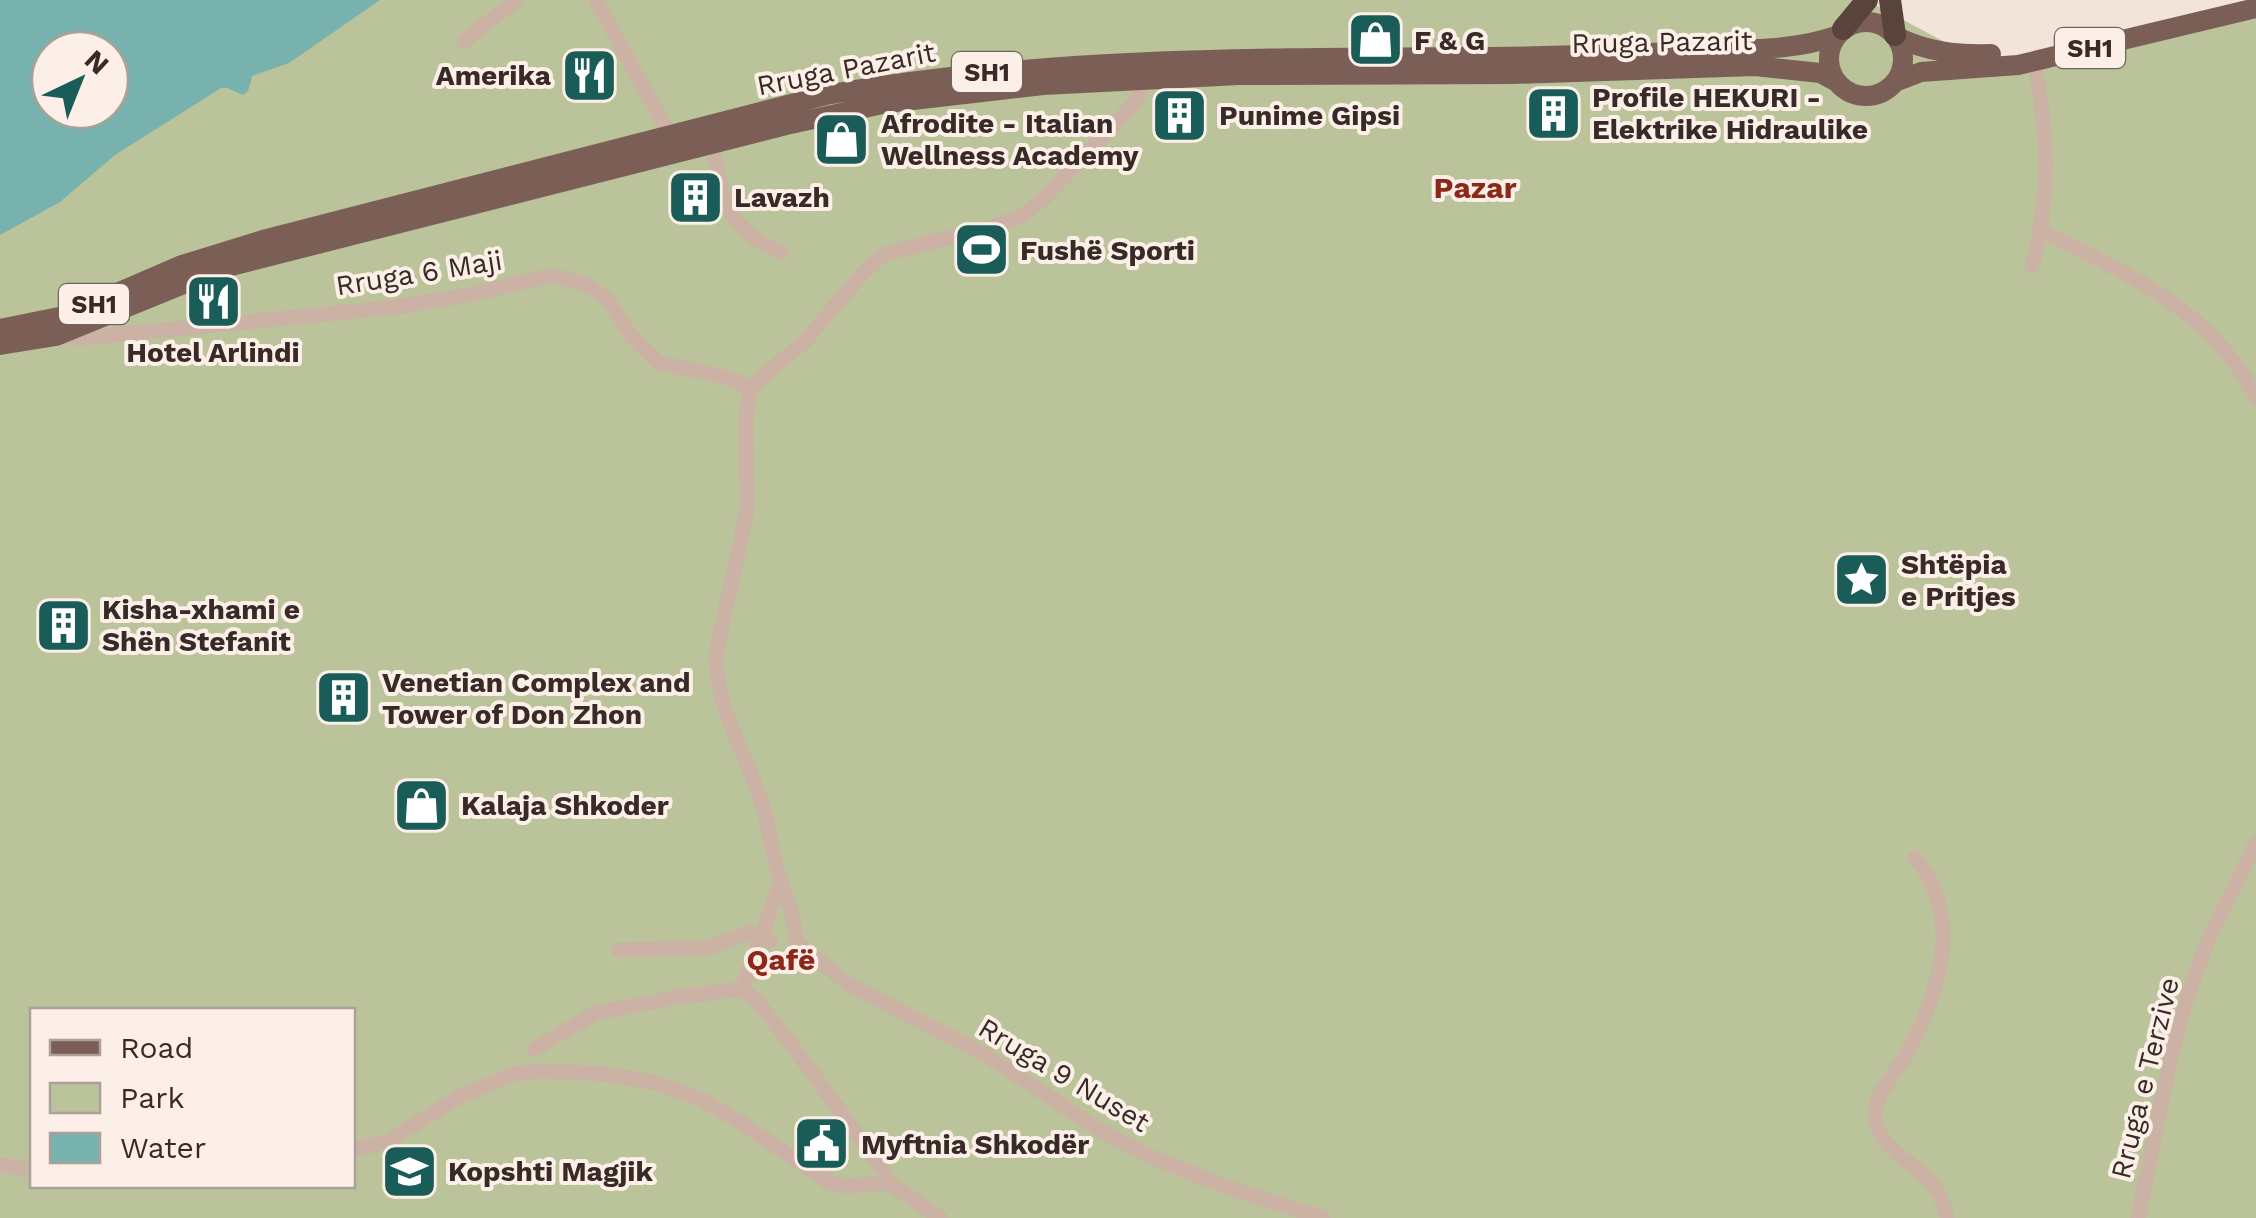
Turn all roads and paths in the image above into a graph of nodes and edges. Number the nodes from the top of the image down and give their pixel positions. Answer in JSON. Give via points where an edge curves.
{"nodes":[{"id":1,"x":516,"y":0,"type":"edge"},
{"id":2,"x":596,"y":0,"type":"edge"},
{"id":3,"x":1867,"y":0,"type":"edge"},
{"id":4,"x":1890,"y":0,"type":"edge"},
{"id":5,"x":2232,"y":0,"type":"edge"},
{"id":6,"x":2256,"y":8,"type":"edge"},
{"id":7,"x":1840,"y":32,"type":"junction"},
{"id":8,"x":1895,"y":36,"type":"junction"},
{"id":9,"x":464,"y":41,"type":"dead end"},
{"id":10,"x":2034,"y":62,"type":"junction"},
{"id":11,"x":1142,"y":80,"type":"junction"},
{"id":12,"x":1836,"y":82,"type":"junction"},
{"id":13,"x":1895,"y":82,"type":"junction"},
{"id":14,"x":670,"y":136,"type":"junction"},
{"id":15,"x":712,"y":144,"type":"junction"},
{"id":16,"x":2042,"y":231,"type":"junction"},
{"id":17,"x":781,"y":252,"type":"dead end"},
{"id":18,"x":2032,"y":266,"type":"dead end"},
{"id":19,"x":0,"y":329,"type":"edge"},
{"id":20,"x":56,"y":336,"type":"junction"},
{"id":21,"x":0,"y":345,"type":"edge"},
{"id":22,"x":750,"y":388,"type":"junction"},
{"id":23,"x":2256,"y":398,"type":"edge"},
{"id":24,"x":2256,"y":843,"type":"edge"},
{"id":25,"x":1914,"y":858,"type":"dead end"},
{"id":26,"x":780,"y":881,"type":"junction"},
{"id":27,"x":796,"y":942,"type":"junction"},
{"id":28,"x":619,"y":950,"type":"dead end"},
{"id":29,"x":742,"y":989,"type":"junction"},
{"id":30,"x":534,"y":1049,"type":"dead end"},
{"id":31,"x":355,"y":1148,"type":"edge"},
{"id":32,"x":0,"y":1165,"type":"edge"},
{"id":33,"x":30,"y":1170,"type":"edge"},
{"id":34,"x":890,"y":1184,"type":"junction"},
{"id":35,"x":940,"y":1218,"type":"edge"},
{"id":36,"x":1323,"y":1218,"type":"edge"},
{"id":37,"x":1947,"y":1218,"type":"edge"},
{"id":38,"x":2138,"y":1218,"type":"edge"}],
"edges":[{"from":1,"to":9,"type":"street"},
{"from":2,"to":14,"type":"street"},
{"from":3,"to":7,"type":"highway"},
{"from":4,"to":8,"type":"highway"},
{"from":5,"to":8,"type":"main road","number":"SH1","via":[[2016,53],[1961,55],[1921,49]]},
{"from":6,"to":10,"type":"main road","number":"SH1"},
{"from":7,"to":8,"type":"main road","number":"SH1","via":[[1872,22]]},
{"from":7,"to":12,"type":"main road","via":[[1829,50]]},
{"from":7,"to":14,"type":"main road","name":"Rruga Pazarit","number":"SH1","via":[[1796,47],[1034,67],[826,96]]},
{"from":8,"to":13,"type":"main road","via":[[1902,67]]},
{"from":10,"to":13,"type":"main road","number":"SH1","via":[[1921,72]]},
{"from":10,"to":16,"type":"street","via":[[2048,182]]},
{"from":11,"to":12,"type":"main road","name":"Rruga Pazarit","number":"SH1","via":[[1755,66],[1820,73]]},
{"from":11,"to":15,"type":"main road","name":"Rruga Pazarit","number":"SH1","via":[[887,103]]},
{"from":11,"to":22,"type":"street","via":[[1132,106],[1032,208],[1000,225],[884,254],[807,339]]},
{"from":12,"to":13,"type":"main road","number":"SH1","via":[[1860,96]]},
{"from":14,"to":19,"type":"main road","name":"Rruga Pazarit","number":"SH1","via":[[281,235],[182,264],[64,316]]},
{"from":15,"to":17,"type":"street","via":[[728,212]]},
{"from":15,"to":20,"type":"main road","name":"Rruga Pazarit","number":"SH1","via":[[206,272]]},
{"from":16,"to":18,"type":"street"},
{"from":16,"to":23,"type":"street","via":[[2190,315],[2233,356]]},
{"from":20,"to":21,"type":"main road","number":"SH1"},
{"from":20,"to":22,"type":"street","name":"Rruga 6 Maji","via":[[397,307],[557,276],[607,300],[659,364]]},
{"from":22,"to":26,"type":"street","via":[[747,511],[716,668]]},
{"from":24,"to":38,"type":"street","name":"Rruga e Terzive","via":[[2188,998]]},
{"from":25,"to":37,"type":"street","via":[[1936,892],[1944,948],[1922,1021],[1875,1111],[1890,1147],[1936,1185]]},
{"from":26,"to":27,"type":"street"},
{"from":26,"to":29,"type":"street"},
{"from":27,"to":28,"type":"street","via":[[757,936],[708,948]]},
{"from":27,"to":36,"type":"street","name":"Rruga 9 Nuset","via":[[850,984],[988,1056],[1101,1132],[1226,1187]]},
{"from":29,"to":30,"type":"street","via":[[596,1013]]},
{"from":29,"to":34,"type":"street","via":[[813,1072]]},
{"from":31,"to":34,"type":"street","via":[[386,1143],[457,1098],[512,1074],[595,1073],[657,1083],[700,1099],[830,1183]]},
{"from":32,"to":33,"type":"street"},
{"from":34,"to":35,"type":"street"}]}
